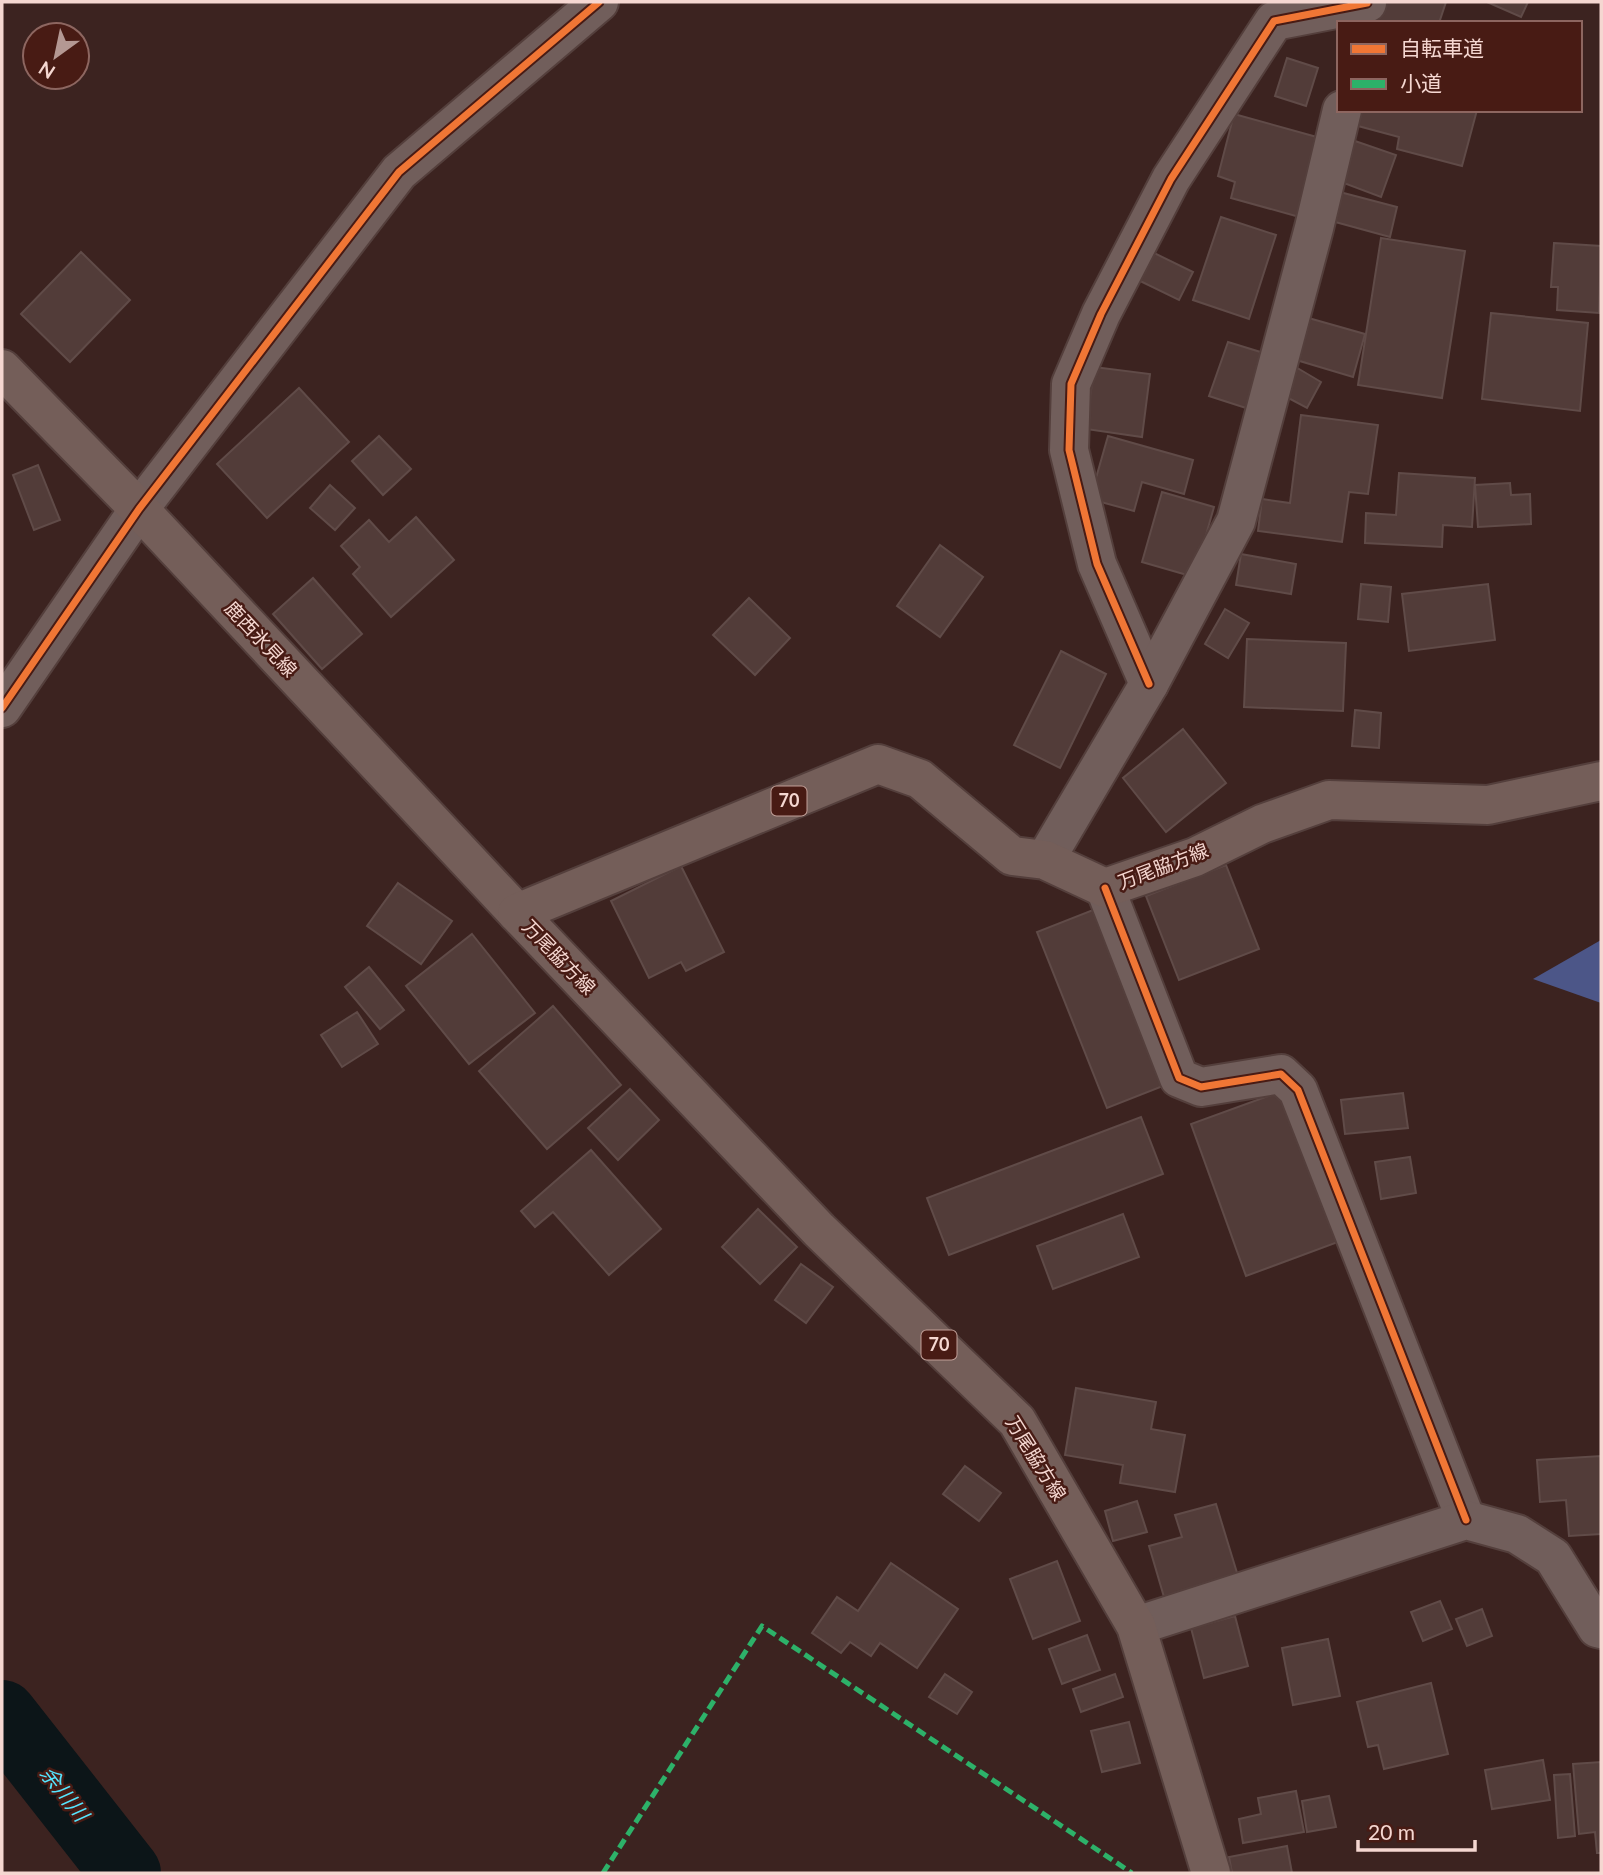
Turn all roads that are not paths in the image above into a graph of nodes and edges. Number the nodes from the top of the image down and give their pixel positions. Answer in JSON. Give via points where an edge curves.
{"nodes":[{"id":1,"x":599,"y":2,"type":"edge"},
{"id":2,"x":1367,"y":2,"type":"edge"},
{"id":3,"x":1263,"y":11,"type":"edge"},
{"id":4,"x":1363,"y":21,"type":"edge"},
{"id":5,"x":1342,"y":112,"type":"edge"},
{"id":6,"x":2,"y":369,"type":"edge"},
{"id":7,"x":139,"y":509,"type":"junction"},
{"id":8,"x":1149,"y":684,"type":"junction"},
{"id":9,"x":2,"y":708,"type":"edge"},
{"id":10,"x":1601,"y":782,"type":"edge"},
{"id":11,"x":1045,"y":860,"type":"junction"},
{"id":12,"x":1105,"y":888,"type":"junction"},
{"id":13,"x":517,"y":913,"type":"junction"},
{"id":14,"x":1466,"y":1520,"type":"junction"},
{"id":15,"x":1136,"y":1626,"type":"junction"},
{"id":16,"x":1601,"y":1629,"type":"edge"},
{"id":17,"x":1211,"y":1873,"type":"edge"}],
"edges":[{"from":1,"to":7,"type":"street","via":[[398,172]]},
{"from":2,"to":3,"type":"street"},
{"from":2,"to":4,"type":"street"},
{"from":3,"to":8,"type":"street","via":[[1101,314],[1071,384],[1069,450],[1097,564]]},
{"from":5,"to":8,"type":"street","via":[[1236,521]]},
{"from":6,"to":7,"type":"main road","name":"鹿西氷見線"},
{"from":7,"to":9,"type":"street"},
{"from":7,"to":13,"type":"main road","name":"鹿西氷見線"},
{"from":8,"to":11,"type":"street"},
{"from":10,"to":12,"type":"main road","name":"万尾脇方線","via":[[1488,805],[1329,800],[1262,824],[1195,857]]},
{"from":11,"to":12,"type":"main road","name":"万尾脇方線","number":"70"},
{"from":11,"to":13,"type":"main road","name":"万尾脇方線","number":"70","via":[[1012,856],[920,779],[878,764]]},
{"from":12,"to":14,"type":"street","via":[[1179,1078],[1200,1087],[1281,1074],[1298,1090]]},
{"from":13,"to":15,"type":"main road","name":"万尾脇方線","number":"70","via":[[820,1230],[1017,1421]]},
{"from":14,"to":15,"type":"street"},
{"from":14,"to":16,"type":"street","via":[[1517,1534],[1553,1557]]},
{"from":15,"to":17,"type":"main road","name":"万尾脇方線","number":"70"}]}
